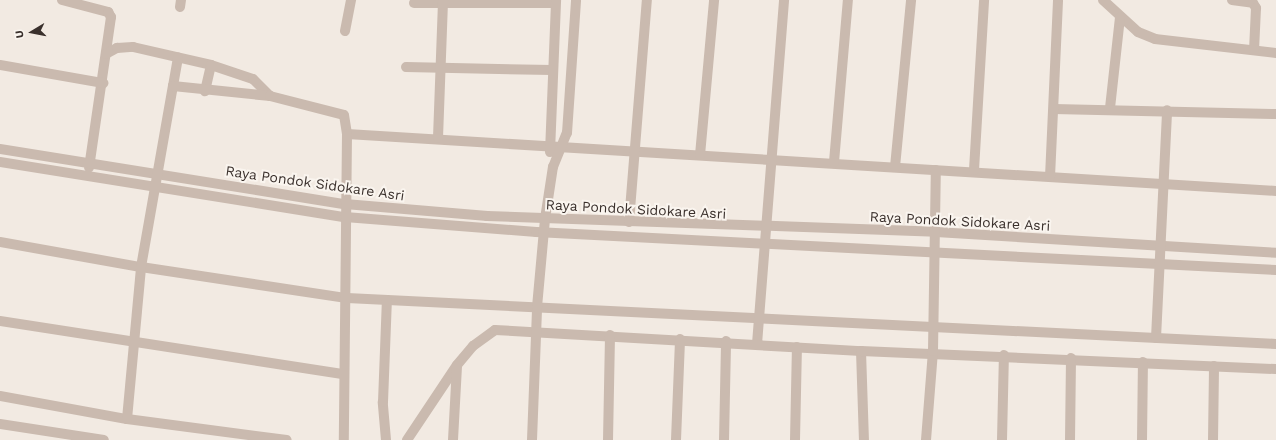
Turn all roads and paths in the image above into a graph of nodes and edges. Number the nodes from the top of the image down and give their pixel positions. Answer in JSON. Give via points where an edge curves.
{"nodes":[{"id":1,"x":62,"y":0,"type":"edge"},
{"id":2,"x":351,"y":0,"type":"edge"},
{"id":3,"x":576,"y":0,"type":"edge"},
{"id":4,"x":647,"y":0,"type":"edge"},
{"id":5,"x":714,"y":0,"type":"edge"},
{"id":6,"x":784,"y":0,"type":"edge"},
{"id":7,"x":848,"y":0,"type":"edge"},
{"id":8,"x":910,"y":0,"type":"edge"},
{"id":9,"x":984,"y":0,"type":"edge"},
{"id":10,"x":1058,"y":0,"type":"edge"},
{"id":11,"x":1103,"y":0,"type":"edge"},
{"id":12,"x":1232,"y":0,"type":"edge"},
{"id":13,"x":443,"y":1,"type":"edge"},
{"id":14,"x":556,"y":2,"type":"edge"},
{"id":15,"x":414,"y":3,"type":"dead end"},
{"id":16,"x":1120,"y":18,"type":"junction"},
{"id":17,"x":345,"y":31,"type":"dead end"},
{"id":18,"x":1254,"y":50,"type":"junction"},
{"id":19,"x":1276,"y":53,"type":"edge"},
{"id":20,"x":106,"y":54,"type":"junction"},
{"id":21,"x":178,"y":57,"type":"junction"},
{"id":22,"x":0,"y":65,"type":"edge"},
{"id":23,"x":211,"y":65,"type":"junction"},
{"id":24,"x":406,"y":67,"type":"dead end"},
{"id":25,"x":443,"y":69,"type":"junction"},
{"id":26,"x":552,"y":70,"type":"junction"},
{"id":27,"x":103,"y":83,"type":"junction"},
{"id":28,"x":173,"y":86,"type":"junction"},
{"id":29,"x":205,"y":91,"type":"junction"},
{"id":30,"x":270,"y":96,"type":"junction"},
{"id":31,"x":1110,"y":108,"type":"junction"},
{"id":32,"x":1054,"y":109,"type":"junction"},
{"id":33,"x":1167,"y":110,"type":"junction"},
{"id":34,"x":1276,"y":114,"type":"edge"},
{"id":35,"x":347,"y":134,"type":"junction"},
{"id":36,"x":438,"y":138,"type":"junction"},
{"id":37,"x":550,"y":145,"type":"junction"},
{"id":38,"x":561,"y":146,"type":"junction"},
{"id":39,"x":0,"y":149,"type":"edge"},
{"id":40,"x":633,"y":152,"type":"junction"},
{"id":41,"x":700,"y":155,"type":"junction"},
{"id":42,"x":769,"y":157,"type":"junction"},
{"id":43,"x":0,"y":162,"type":"edge"},
{"id":44,"x":90,"y":162,"type":"junction"},
{"id":45,"x":834,"y":162,"type":"junction"},
{"id":46,"x":552,"y":167,"type":"junction"},
{"id":47,"x":895,"y":167,"type":"junction"},
{"id":48,"x":936,"y":170,"type":"junction"},
{"id":49,"x":974,"y":170,"type":"junction"},
{"id":50,"x":155,"y":174,"type":"junction"},
{"id":51,"x":87,"y":175,"type":"junction"},
{"id":52,"x":1050,"y":177,"type":"junction"},
{"id":53,"x":1165,"y":184,"type":"junction"},
{"id":54,"x":153,"y":187,"type":"junction"},
{"id":55,"x":1276,"y":191,"type":"edge"},
{"id":56,"x":345,"y":204,"type":"junction"},
{"id":57,"x":345,"y":217,"type":"junction"},
{"id":58,"x":545,"y":219,"type":"junction"},
{"id":59,"x":629,"y":222,"type":"junction"},
{"id":60,"x":766,"y":228,"type":"junction"},
{"id":61,"x":540,"y":232,"type":"junction"},
{"id":62,"x":936,"y":232,"type":"junction"},
{"id":63,"x":0,"y":242,"type":"edge"},
{"id":64,"x":766,"y":244,"type":"junction"},
{"id":65,"x":1160,"y":245,"type":"junction"},
{"id":66,"x":935,"y":252,"type":"junction"},
{"id":67,"x":1276,"y":253,"type":"edge"},
{"id":68,"x":1159,"y":264,"type":"junction"},
{"id":69,"x":141,"y":267,"type":"junction"},
{"id":70,"x":1276,"y":270,"type":"edge"},
{"id":71,"x":347,"y":298,"type":"junction"},
{"id":72,"x":387,"y":300,"type":"junction"},
{"id":73,"x":536,"y":307,"type":"junction"},
{"id":74,"x":760,"y":318,"type":"junction"},
{"id":75,"x":0,"y":321,"type":"edge"},
{"id":76,"x":933,"y":327,"type":"junction"},
{"id":77,"x":536,"y":331,"type":"junction"},
{"id":78,"x":610,"y":335,"type":"junction"},
{"id":79,"x":680,"y":338,"type":"junction"},
{"id":80,"x":1156,"y":338,"type":"junction"},
{"id":81,"x":136,"y":341,"type":"junction"},
{"id":82,"x":726,"y":341,"type":"junction"},
{"id":83,"x":757,"y":344,"type":"junction"},
{"id":84,"x":1276,"y":344,"type":"edge"},
{"id":85,"x":797,"y":347,"type":"junction"},
{"id":86,"x":861,"y":351,"type":"junction"},
{"id":87,"x":933,"y":352,"type":"junction"},
{"id":88,"x":1004,"y":355,"type":"junction"},
{"id":89,"x":1071,"y":358,"type":"junction"},
{"id":90,"x":1142,"y":362,"type":"junction"},
{"id":91,"x":458,"y":365,"type":"junction"},
{"id":92,"x":1214,"y":366,"type":"junction"},
{"id":93,"x":1276,"y":369,"type":"edge"},
{"id":94,"x":344,"y":374,"type":"junction"},
{"id":95,"x":0,"y":396,"type":"edge"},
{"id":96,"x":127,"y":419,"type":"junction"},
{"id":97,"x":0,"y":424,"type":"edge"},
{"id":98,"x":69,"y":437,"type":"edge"},
{"id":99,"x":104,"y":440,"type":"edge"},
{"id":100,"x":287,"y":440,"type":"edge"},
{"id":101,"x":344,"y":440,"type":"edge"},
{"id":102,"x":386,"y":440,"type":"edge"},
{"id":103,"x":407,"y":440,"type":"edge"},
{"id":104,"x":453,"y":440,"type":"edge"},
{"id":105,"x":532,"y":440,"type":"edge"},
{"id":106,"x":608,"y":440,"type":"edge"},
{"id":107,"x":676,"y":440,"type":"edge"},
{"id":108,"x":724,"y":440,"type":"edge"},
{"id":109,"x":795,"y":440,"type":"edge"},
{"id":110,"x":864,"y":440,"type":"edge"},
{"id":111,"x":926,"y":440,"type":"edge"},
{"id":112,"x":1002,"y":440,"type":"edge"},
{"id":113,"x":1070,"y":440,"type":"edge"},
{"id":114,"x":1142,"y":440,"type":"edge"},
{"id":115,"x":1213,"y":440,"type":"edge"}],
"edges":[{"from":1,"to":20,"type":"street","via":[[108,12]]},
{"from":2,"to":17,"type":"street"},
{"from":3,"to":38,"type":"street","via":[[567,133]]},
{"from":4,"to":40,"type":"street"},
{"from":5,"to":41,"type":"street"},
{"from":6,"to":42,"type":"street"},
{"from":7,"to":45,"type":"street"},
{"from":8,"to":47,"type":"street"},
{"from":9,"to":49,"type":"street"},
{"from":10,"to":32,"type":"street"},
{"from":11,"to":16,"type":"street"},
{"from":12,"to":18,"type":"street","via":[[1253,3],[1256,8]]},
{"from":13,"to":14,"type":"street"},
{"from":13,"to":15,"type":"street"},
{"from":13,"to":25,"type":"street"},
{"from":14,"to":26,"type":"street"},
{"from":16,"to":18,"type":"street","via":[[1155,38]]},
{"from":16,"to":31,"type":"street"},
{"from":18,"to":19,"type":"street"},
{"from":20,"to":21,"type":"street","via":[[125,46]]},
{"from":20,"to":27,"type":"street"},
{"from":21,"to":23,"type":"street"},
{"from":21,"to":28,"type":"street"},
{"from":22,"to":27,"type":"street"},
{"from":23,"to":29,"type":"street"},
{"from":23,"to":30,"type":"street","via":[[253,79]]},
{"from":24,"to":25,"type":"street"},
{"from":25,"to":26,"type":"street"},
{"from":25,"to":36,"type":"street"},
{"from":26,"to":37,"type":"street"},
{"from":27,"to":44,"type":"street"},
{"from":28,"to":29,"type":"street"},
{"from":28,"to":50,"type":"street"},
{"from":29,"to":30,"type":"street"},
{"from":30,"to":35,"type":"street","via":[[339,112],[346,122]]},
{"from":31,"to":32,"type":"street"},
{"from":31,"to":33,"type":"street"},
{"from":32,"to":52,"type":"street"},
{"from":33,"to":34,"type":"street"},
{"from":33,"to":53,"type":"street"},
{"from":35,"to":36,"type":"street"},
{"from":35,"to":56,"type":"street"},
{"from":36,"to":37,"type":"street"},
{"from":37,"to":38,"type":"street"},
{"from":37,"to":46,"type":"street"},
{"from":38,"to":40,"type":"street"},
{"from":38,"to":46,"type":"street"},
{"from":39,"to":44,"type":"street","name":"Raya Pondok Sidokare Asri"},
{"from":40,"to":41,"type":"street"},
{"from":40,"to":59,"type":"street"},
{"from":41,"to":42,"type":"street"},
{"from":42,"to":45,"type":"street"},
{"from":42,"to":60,"type":"street"},
{"from":43,"to":51,"type":"street","name":"Raya Pondok Sidokare Asri"},
{"from":44,"to":50,"type":"street","name":"Raya Pondok Sidokare Asri"},
{"from":44,"to":51,"type":"street"},
{"from":45,"to":47,"type":"street"},
{"from":46,"to":58,"type":"street"},
{"from":47,"to":48,"type":"street"},
{"from":48,"to":49,"type":"street"},
{"from":48,"to":62,"type":"street"},
{"from":49,"to":52,"type":"street"},
{"from":50,"to":54,"type":"street"},
{"from":50,"to":56,"type":"street","name":"Raya Pondok Sidokare Asri"},
{"from":51,"to":54,"type":"street","name":"Raya Pondok Sidokare Asri"},
{"from":52,"to":53,"type":"street"},
{"from":53,"to":55,"type":"street"},
{"from":53,"to":65,"type":"street"},
{"from":54,"to":57,"type":"street","name":"Raya Pondok Sidokare Asri"},
{"from":54,"to":69,"type":"street"},
{"from":56,"to":57,"type":"street"},
{"from":56,"to":58,"type":"street","name":"Raya Pondok Sidokare Asri"},
{"from":57,"to":61,"type":"street","name":"Raya Pondok Sidokare Asri"},
{"from":57,"to":71,"type":"street"},
{"from":58,"to":59,"type":"street","name":"Raya Pondok Sidokare Asri"},
{"from":58,"to":61,"type":"street"},
{"from":59,"to":60,"type":"street","name":"Raya Pondok Sidokare Asri"},
{"from":60,"to":62,"type":"street","name":"Raya Pondok Sidokare Asri"},
{"from":60,"to":64,"type":"street"},
{"from":61,"to":64,"type":"street","name":"Raya Pondok Sidokare Asri"},
{"from":61,"to":73,"type":"street"},
{"from":62,"to":65,"type":"street","name":"Raya Pondok Sidokare Asri"},
{"from":62,"to":66,"type":"street"},
{"from":63,"to":69,"type":"street"},
{"from":64,"to":66,"type":"street","name":"Raya Pondok Sidokare Asri"},
{"from":64,"to":74,"type":"street"},
{"from":65,"to":67,"type":"street","name":"Raya Pondok Sidokare Asri"},
{"from":65,"to":68,"type":"street"},
{"from":66,"to":68,"type":"street","name":"Raya Pondok Sidokare Asri"},
{"from":66,"to":76,"type":"street"},
{"from":68,"to":70,"type":"street","name":"Raya Pondok Sidokare Asri"},
{"from":68,"to":80,"type":"street"},
{"from":69,"to":71,"type":"street"},
{"from":69,"to":81,"type":"street"},
{"from":71,"to":72,"type":"street"},
{"from":71,"to":94,"type":"street"},
{"from":72,"to":73,"type":"street"},
{"from":72,"to":102,"type":"street","via":[[383,402]]},
{"from":73,"to":74,"type":"street"},
{"from":73,"to":77,"type":"street"},
{"from":74,"to":76,"type":"street"},
{"from":74,"to":83,"type":"street"},
{"from":75,"to":81,"type":"street"},
{"from":76,"to":80,"type":"street"},
{"from":76,"to":87,"type":"street"},
{"from":77,"to":78,"type":"street"},
{"from":77,"to":91,"type":"street","via":[[495,330],[473,346]]},
{"from":77,"to":105,"type":"street"},
{"from":78,"to":79,"type":"street"},
{"from":78,"to":106,"type":"street"},
{"from":79,"to":82,"type":"street"},
{"from":79,"to":107,"type":"street"},
{"from":80,"to":84,"type":"street"},
{"from":81,"to":94,"type":"street"},
{"from":81,"to":96,"type":"street"},
{"from":82,"to":83,"type":"street"},
{"from":82,"to":108,"type":"street"},
{"from":83,"to":85,"type":"street"},
{"from":85,"to":86,"type":"street"},
{"from":85,"to":109,"type":"street"},
{"from":86,"to":87,"type":"street"},
{"from":86,"to":110,"type":"street"},
{"from":87,"to":88,"type":"street"},
{"from":87,"to":111,"type":"street"},
{"from":88,"to":89,"type":"street"},
{"from":88,"to":112,"type":"street"},
{"from":89,"to":90,"type":"street"},
{"from":89,"to":113,"type":"street"},
{"from":90,"to":92,"type":"street"},
{"from":90,"to":114,"type":"street"},
{"from":91,"to":103,"type":"street"},
{"from":91,"to":104,"type":"street"},
{"from":92,"to":93,"type":"street"},
{"from":92,"to":115,"type":"street"},
{"from":94,"to":101,"type":"street"},
{"from":95,"to":96,"type":"street"},
{"from":96,"to":100,"type":"street"},
{"from":97,"to":98,"type":"street"},
{"from":98,"to":99,"type":"street"}]}
